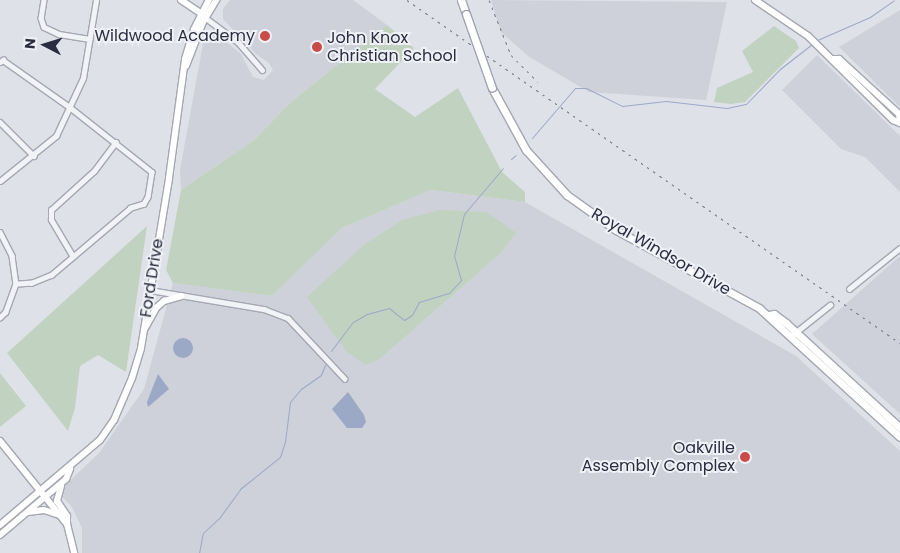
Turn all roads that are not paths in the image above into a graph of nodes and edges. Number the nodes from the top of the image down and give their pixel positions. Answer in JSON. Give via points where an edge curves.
{"nodes":[{"id":1,"x":44,"y":0,"type":"edge"},
{"id":2,"x":96,"y":0,"type":"edge"},
{"id":3,"x":181,"y":0,"type":"edge"},
{"id":4,"x":209,"y":0,"type":"edge"},
{"id":5,"x":216,"y":0,"type":"edge"},
{"id":6,"x":461,"y":0,"type":"edge"},
{"id":7,"x":755,"y":0,"type":"edge"},
{"id":8,"x":203,"y":16,"type":"junction"},
{"id":9,"x":90,"y":39,"type":"junction"},
{"id":10,"x":0,"y":62,"type":"edge"},
{"id":11,"x":262,"y":70,"type":"dead end"},
{"id":12,"x":71,"y":108,"type":"junction"},
{"id":13,"x":0,"y":122,"type":"edge"},
{"id":14,"x":900,"y":122,"type":"edge"},
{"id":15,"x":116,"y":142,"type":"junction"},
{"id":16,"x":34,"y":156,"type":"junction"},
{"id":17,"x":0,"y":181,"type":"edge"},
{"id":18,"x":0,"y":232,"type":"edge"},
{"id":19,"x":900,"y":248,"type":"edge"},
{"id":20,"x":73,"y":257,"type":"junction"},
{"id":21,"x":16,"y":284,"type":"junction"},
{"id":22,"x":850,"y":289,"type":"dead end"},
{"id":23,"x":150,"y":290,"type":"junction"},
{"id":24,"x":182,"y":296,"type":"junction"},
{"id":25,"x":830,"y":305,"type":"dead end"},
{"id":26,"x":0,"y":318,"type":"edge"},
{"id":27,"x":143,"y":331,"type":"junction"},
{"id":28,"x":794,"y":334,"type":"junction"},
{"id":29,"x":345,"y":379,"type":"dead end"},
{"id":30,"x":900,"y":428,"type":"edge"},
{"id":31,"x":900,"y":437,"type":"edge"},
{"id":32,"x":0,"y":441,"type":"edge"},
{"id":33,"x":70,"y":469,"type":"junction"},
{"id":34,"x":64,"y":480,"type":"junction"},
{"id":35,"x":40,"y":490,"type":"junction"},
{"id":36,"x":45,"y":496,"type":"junction"},
{"id":37,"x":25,"y":513,"type":"junction"},
{"id":38,"x":61,"y":516,"type":"junction"},
{"id":39,"x":0,"y":524,"type":"edge"},
{"id":40,"x":67,"y":524,"type":"junction"},
{"id":41,"x":0,"y":535,"type":"edge"},
{"id":42,"x":74,"y":553,"type":"edge"}],
"edges":[{"from":1,"to":9,"type":"street","via":[[41,18],[44,27],[59,34]]},
{"from":2,"to":9,"type":"street"},
{"from":3,"to":8,"type":"main road"},
{"from":4,"to":8,"type":"main road","name":"Ford Drive"},
{"from":5,"to":8,"type":"main road","name":"Ford Drive"},
{"from":6,"to":28,"type":"main road","name":"Royal Windsor Drive","bridge":true,"via":[[492,88],[526,150],[567,195],[616,230],[769,315],[774,314]]},
{"from":7,"to":14,"type":"main road","via":[[808,36],[893,120]]},
{"from":8,"to":11,"type":"street","via":[[238,42]]},
{"from":8,"to":23,"type":"main road","name":"Ford Drive","via":[[186,66]]},
{"from":9,"to":12,"type":"street","via":[[83,78]]},
{"from":10,"to":12,"type":"street","via":[[4,60]]},
{"from":12,"to":15,"type":"street"},
{"from":12,"to":16,"type":"street","via":[[56,136]]},
{"from":13,"to":16,"type":"street"},
{"from":15,"to":20,"type":"street","via":[[94,171],[51,210],[51,220]]},
{"from":15,"to":20,"type":"street","via":[[150,168],[148,197]]},
{"from":16,"to":17,"type":"street"},
{"from":18,"to":21,"type":"street","via":[[12,256]]},
{"from":19,"to":22,"type":"street"},
{"from":20,"to":21,"type":"street","via":[[43,280]]},
{"from":21,"to":26,"type":"street","via":[[6,312]]},
{"from":23,"to":24,"type":"street"},
{"from":23,"to":27,"type":"main road","name":"Ford Drive"},
{"from":24,"to":27,"type":"main road","via":[[164,301],[156,308]]},
{"from":24,"to":29,"type":"street","via":[[264,309],[288,318]]},
{"from":25,"to":28,"type":"street"},
{"from":27,"to":33,"type":"main road","name":"Ford Drive","via":[[132,378],[114,420],[100,440]]},
{"from":28,"to":30,"type":"main road","name":"Royal Windsor Drive"},
{"from":28,"to":31,"type":"main road","name":"Royal Windsor Drive"},
{"from":32,"to":35,"type":"main road"},
{"from":33,"to":34,"type":"main road","name":"Ford Drive"},
{"from":33,"to":35,"type":"main road","name":"Ford Drive"},
{"from":34,"to":36,"type":"main road","name":"Ford Drive"},
{"from":34,"to":40,"type":"main road","via":[[56,496],[67,516]]},
{"from":35,"to":36,"type":"main road"},
{"from":35,"to":39,"type":"main road","name":"Ford Drive"},
{"from":36,"to":37,"type":"main road","name":"Ford Drive"},
{"from":36,"to":38,"type":"main road"},
{"from":37,"to":38,"type":"main road","via":[[44,510]]},
{"from":37,"to":41,"type":"main road","name":"Ford Drive"},
{"from":38,"to":40,"type":"main road"},
{"from":40,"to":42,"type":"main road"}]}
